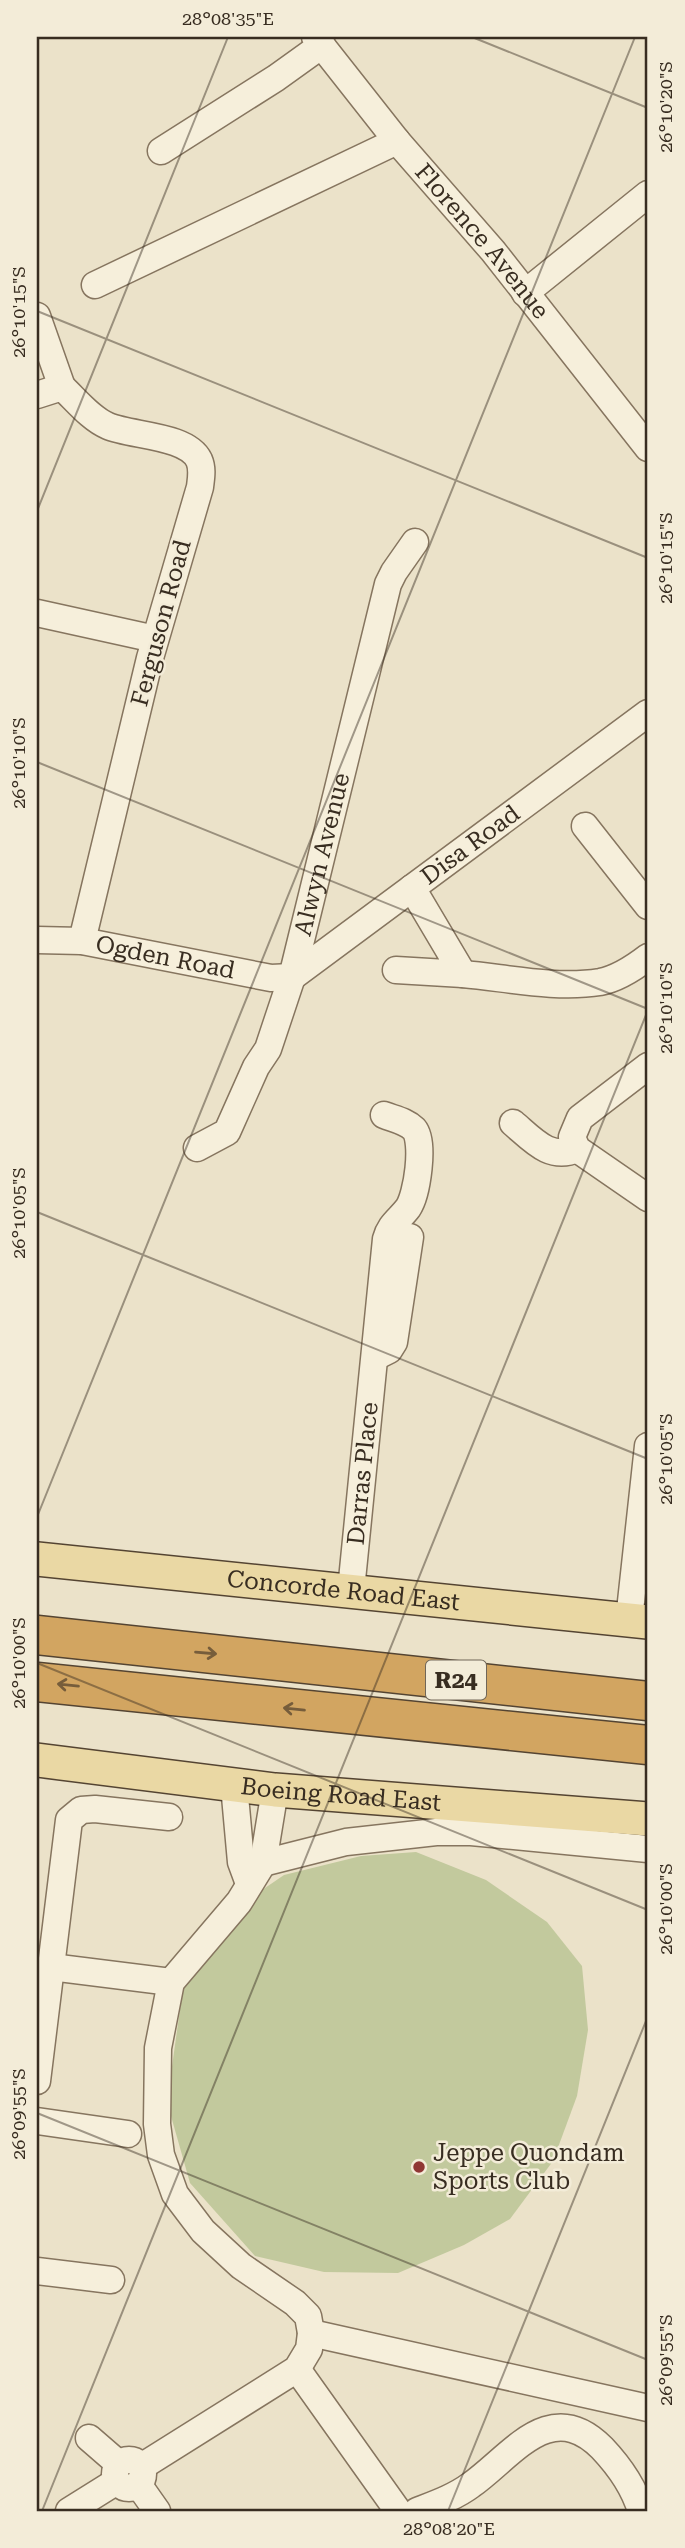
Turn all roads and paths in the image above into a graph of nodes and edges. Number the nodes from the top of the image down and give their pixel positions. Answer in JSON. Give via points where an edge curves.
{"nodes":[{"id":1,"x":319,"y":41,"type":"edge"},
{"id":2,"x":397,"y":141,"type":"junction"},
{"id":3,"x":161,"y":150,"type":"dead end"},
{"id":4,"x":648,"y":194,"type":"edge"},
{"id":5,"x":95,"y":285,"type":"dead end"},
{"id":6,"x":525,"y":293,"type":"junction"},
{"id":7,"x":37,"y":316,"type":"edge"},
{"id":8,"x":62,"y":387,"type":"junction"},
{"id":9,"x":37,"y":395,"type":"edge"},
{"id":10,"x":648,"y":448,"type":"edge"},
{"id":11,"x":415,"y":542,"type":"dead end"},
{"id":12,"x":37,"y":613,"type":"edge"},
{"id":13,"x":155,"y":639,"type":"junction"},
{"id":14,"x":648,"y":713,"type":"edge"},
{"id":15,"x":585,"y":826,"type":"dead end"},
{"id":16,"x":412,"y":888,"type":"junction"},
{"id":17,"x":648,"y":906,"type":"edge"},
{"id":18,"x":37,"y":940,"type":"edge"},
{"id":19,"x":82,"y":941,"type":"junction"},
{"id":20,"x":648,"y":957,"type":"edge"},
{"id":21,"x":396,"y":970,"type":"dead end"},
{"id":22,"x":463,"y":974,"type":"junction"},
{"id":23,"x":292,"y":977,"type":"junction"},
{"id":24,"x":646,"y":1068,"type":"edge"},
{"id":25,"x":384,"y":1115,"type":"dead end"},
{"id":26,"x":513,"y":1123,"type":"dead end"},
{"id":27,"x":197,"y":1148,"type":"dead end"},
{"id":28,"x":577,"y":1149,"type":"junction"},
{"id":29,"x":648,"y":1198,"type":"edge"},
{"id":30,"x":410,"y":1237,"type":"dead end"},
{"id":31,"x":375,"y":1356,"type":"junction"},
{"id":32,"x":648,"y":1446,"type":"edge"},
{"id":33,"x":37,"y":1559,"type":"edge"},
{"id":34,"x":351,"y":1590,"type":"junction"},
{"id":35,"x":638,"y":1621,"type":"edge"},
{"id":36,"x":37,"y":1635,"type":"edge"},
{"id":37,"x":264,"y":1658,"type":"junction"},
{"id":38,"x":648,"y":1681,"type":"edge"},
{"id":39,"x":37,"y":1682,"type":"edge"},
{"id":40,"x":648,"y":1702,"type":"edge"},
{"id":41,"x":362,"y":1717,"type":"junction"},
{"id":42,"x":648,"y":1745,"type":"edge"},
{"id":43,"x":37,"y":1760,"type":"edge"},
{"id":44,"x":648,"y":1765,"type":"edge"},
{"id":45,"x":234,"y":1785,"type":"junction"},
{"id":46,"x":275,"y":1790,"type":"junction"},
{"id":47,"x":169,"y":1818,"type":"dead end"},
{"id":48,"x":648,"y":1819,"type":"edge"},
{"id":49,"x":648,"y":1849,"type":"edge"},
{"id":50,"x":251,"y":1869,"type":"junction"},
{"id":51,"x":51,"y":1967,"type":"junction"},
{"id":52,"x":171,"y":1982,"type":"junction"},
{"id":53,"x":37,"y":2081,"type":"edge"},
{"id":54,"x":37,"y":2122,"type":"edge"},
{"id":55,"x":128,"y":2134,"type":"dead end"},
{"id":56,"x":37,"y":2270,"type":"edge"},
{"id":57,"x":111,"y":2280,"type":"dead end"},
{"id":58,"x":311,"y":2333,"type":"junction"},
{"id":59,"x":297,"y":2369,"type":"junction"},
{"id":60,"x":648,"y":2408,"type":"edge"},
{"id":61,"x":89,"y":2438,"type":"dead end"},
{"id":62,"x":129,"y":2474,"type":"junction"},
{"id":63,"x":69,"y":2511,"type":"edge"},
{"id":64,"x":157,"y":2511,"type":"edge"},
{"id":65,"x":398,"y":2511,"type":"edge"},
{"id":66,"x":417,"y":2511,"type":"edge"},
{"id":67,"x":641,"y":2511,"type":"edge"}],
"edges":[{"from":1,"to":2,"type":"street","name":"Florence Avenue"},
{"from":1,"to":3,"type":"street","via":[[276,78]]},
{"from":2,"to":5,"type":"street"},
{"from":2,"to":6,"type":"street","name":"Florence Avenue"},
{"from":4,"to":6,"type":"street"},
{"from":6,"to":10,"type":"street","name":"Florence Avenue"},
{"from":7,"to":8,"type":"street","name":"Ferguson Road"},
{"from":8,"to":9,"type":"street"},
{"from":8,"to":13,"type":"street","name":"Ferguson Road","via":[[106,426],[172,441],[197,456],[200,463],[200,488]]},
{"from":11,"to":23,"type":"street","name":"Alwyn Avenue","via":[[388,584]]},
{"from":12,"to":13,"type":"street"},
{"from":13,"to":19,"type":"street","name":"Ferguson Road"},
{"from":14,"to":16,"type":"street","name":"Disa Road"},
{"from":15,"to":17,"type":"street"},
{"from":16,"to":22,"type":"street"},
{"from":16,"to":23,"type":"street","name":"Disa Road"},
{"from":18,"to":19,"type":"street","name":"Ogden Road"},
{"from":19,"to":23,"type":"street","name":"Ogden Road","via":[[271,978]]},
{"from":20,"to":22,"type":"street","via":[[603,982],[568,984]]},
{"from":21,"to":22,"type":"street"},
{"from":23,"to":27,"type":"street","name":"Alwyn Avenue","via":[[268,1049],[227,1132]]},
{"from":24,"to":28,"type":"street","via":[[580,1118],[572,1137]]},
{"from":25,"to":31,"type":"street","name":"Darras Place","via":[[415,1130],[420,1153],[414,1196],[391,1224],[386,1239]]},
{"from":26,"to":28,"type":"street","via":[[544,1149],[565,1155]]},
{"from":28,"to":29,"type":"street"},
{"from":30,"to":31,"type":"street","via":[[394,1342]]},
{"from":31,"to":34,"type":"street","name":"Darras Place"},
{"from":32,"to":35,"type":"street"},
{"from":33,"to":34,"type":"main road","name":"Concorde Road East"},
{"from":34,"to":35,"type":"main road","name":"Concorde Road East"},
{"from":36,"to":37,"type":"highway","number":"R24","one_way":true},
{"from":37,"to":38,"type":"highway"},
{"from":37,"to":40,"type":"highway","number":"R24"},
{"from":41,"to":39,"type":"highway","number":"R24","one_way":true},
{"from":41,"to":42,"type":"highway","number":"R24"},
{"from":41,"to":44,"type":"highway"},
{"from":43,"to":45,"type":"main road","name":"Boeing Road East"},
{"from":45,"to":46,"type":"main road","name":"Boeing Road East"},
{"from":45,"to":50,"type":"street"},
{"from":46,"to":48,"type":"main road","name":"Boeing Road East"},
{"from":46,"to":50,"type":"street"},
{"from":47,"to":51,"type":"street","via":[[95,1809],[81,1810],[69,1819]]},
{"from":49,"to":50,"type":"street","via":[[436,1832],[346,1842]]},
{"from":50,"to":52,"type":"street","via":[[239,1902]]},
{"from":51,"to":52,"type":"street"},
{"from":51,"to":53,"type":"street"},
{"from":52,"to":58,"type":"street","via":[[158,2048],[157,2124],[175,2194],[203,2231],[241,2266],[308,2316]]},
{"from":54,"to":55,"type":"street"},
{"from":56,"to":57,"type":"street"},
{"from":58,"to":59,"type":"street","via":[[309,2349]]},
{"from":58,"to":60,"type":"street"},
{"from":59,"to":62,"type":"street"},
{"from":59,"to":65,"type":"street"},
{"from":61,"to":62,"type":"street"},
{"from":62,"to":63,"type":"street"},
{"from":62,"to":64,"type":"street"},
{"from":66,"to":67,"type":"street","via":[[471,2485],[525,2441],[562,2427],[587,2434],[608,2455],[632,2487]]}]}
